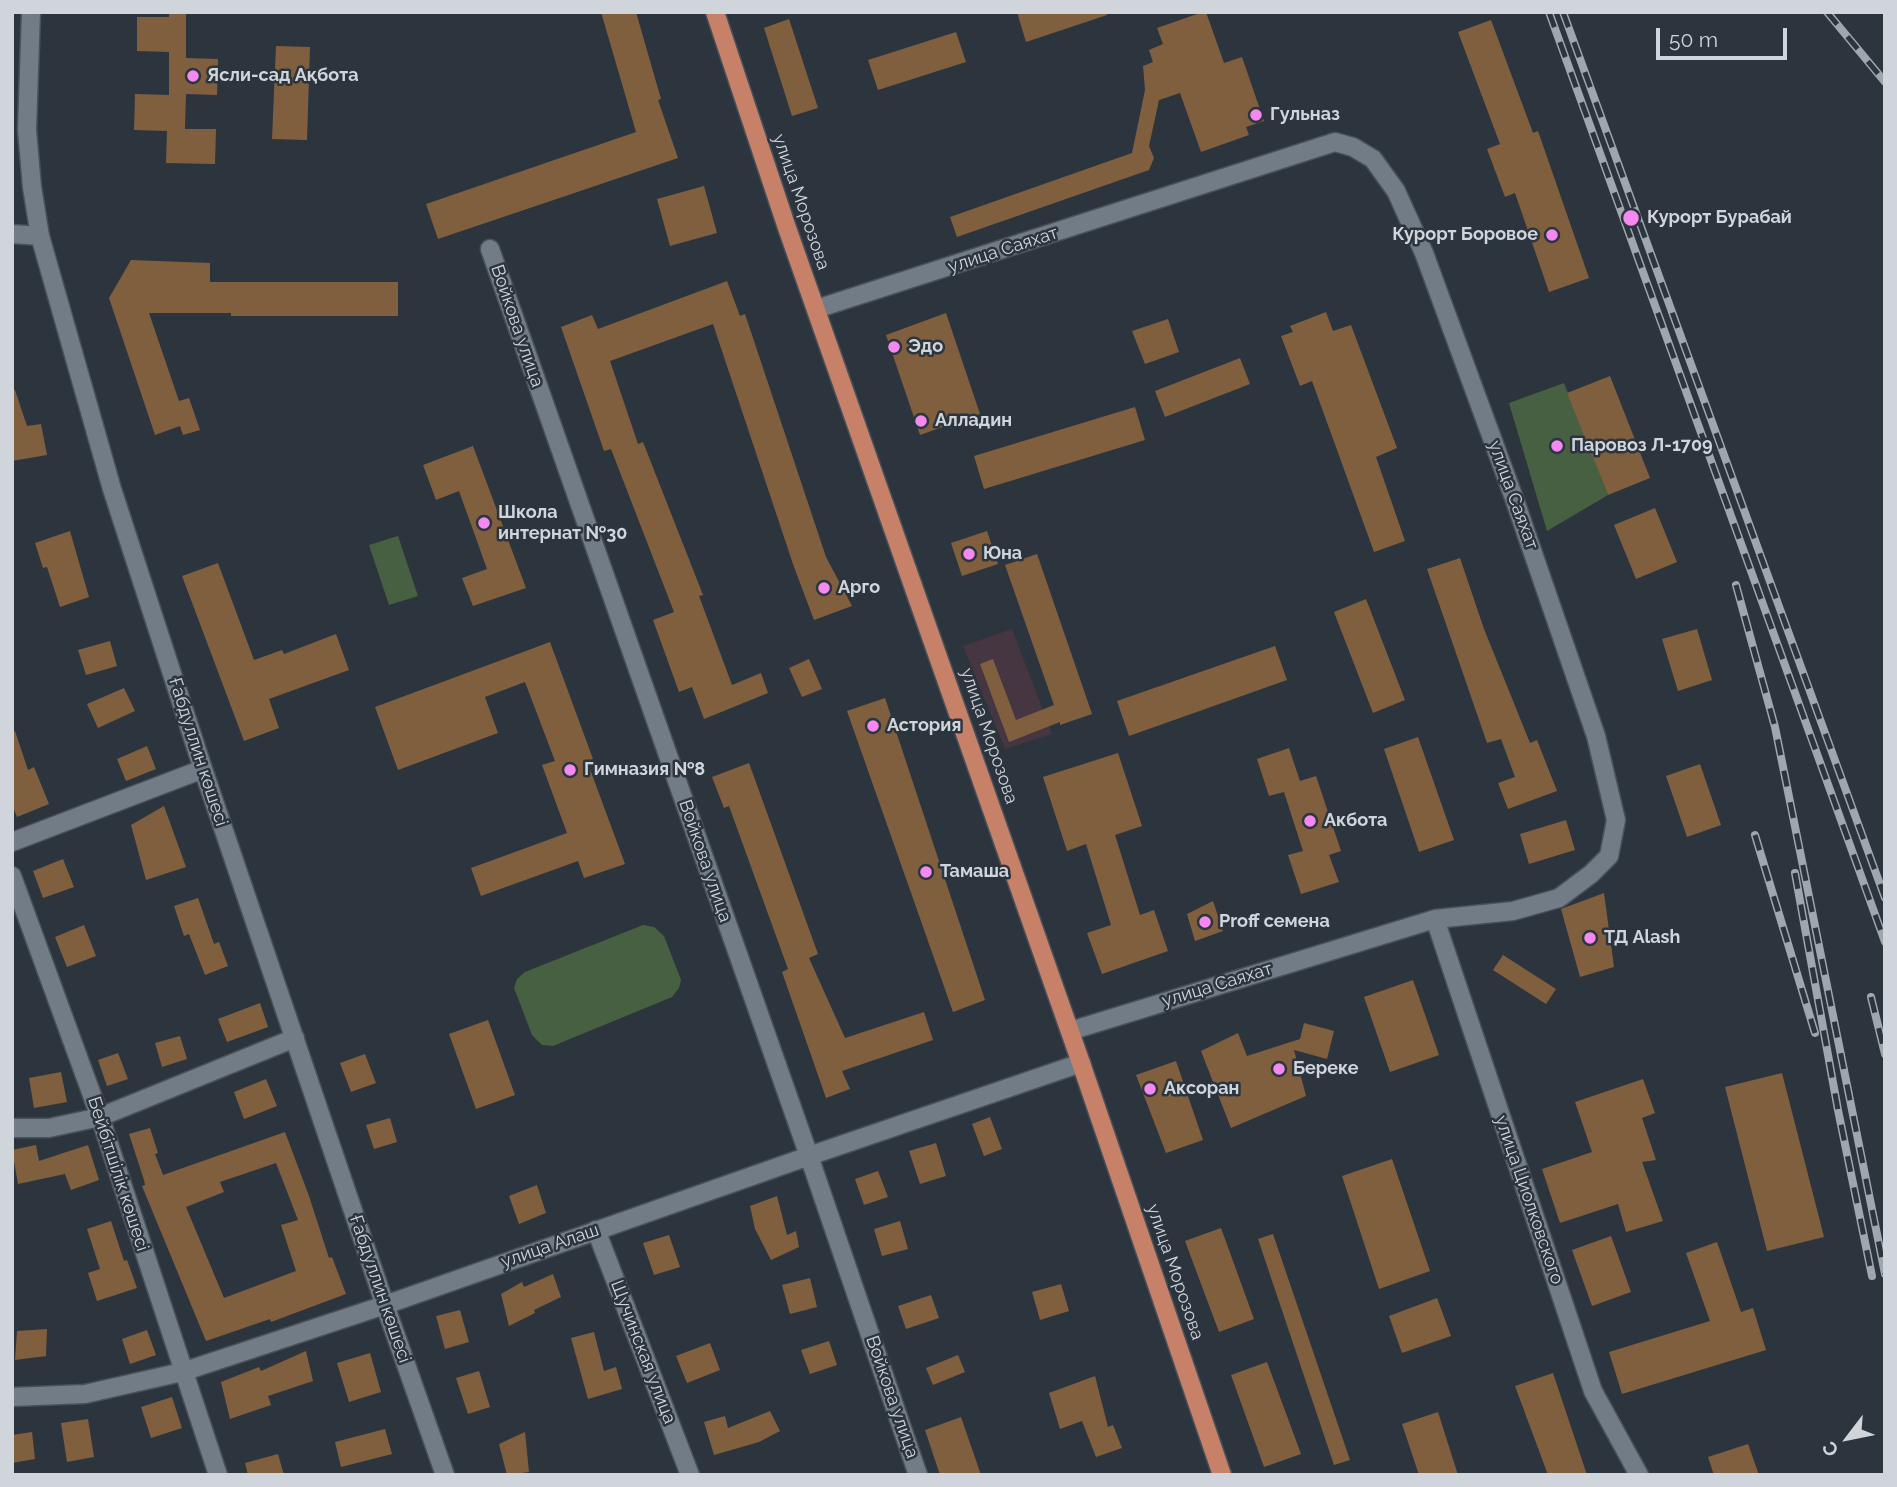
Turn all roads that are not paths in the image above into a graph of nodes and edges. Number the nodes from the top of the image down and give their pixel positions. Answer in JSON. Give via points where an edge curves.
{"nodes":[{"id":1,"x":31,"y":12,"type":"edge"},
{"id":2,"x":715,"y":12,"type":"edge"},
{"id":3,"x":12,"y":234,"type":"edge"},
{"id":4,"x":40,"y":236,"type":"junction"},
{"id":5,"x":490,"y":249,"type":"dead end"},
{"id":6,"x":816,"y":309,"type":"junction"},
{"id":7,"x":203,"y":769,"type":"junction"},
{"id":8,"x":12,"y":842,"type":"edge"},
{"id":9,"x":12,"y":876,"type":"edge"},
{"id":10,"x":1435,"y":919,"type":"junction"},
{"id":11,"x":1070,"y":1031,"type":"junction"},
{"id":12,"x":295,"y":1038,"type":"junction"},
{"id":13,"x":1081,"y":1063,"type":"junction"},
{"id":14,"x":100,"y":1117,"type":"junction"},
{"id":15,"x":12,"y":1128,"type":"edge"},
{"id":16,"x":809,"y":1156,"type":"junction"},
{"id":17,"x":596,"y":1230,"type":"junction"},
{"id":18,"x":385,"y":1305,"type":"junction"},
{"id":19,"x":182,"y":1372,"type":"junction"},
{"id":20,"x":12,"y":1397,"type":"edge"},
{"id":21,"x":218,"y":1475,"type":"edge"},
{"id":22,"x":445,"y":1475,"type":"edge"},
{"id":23,"x":690,"y":1475,"type":"edge"},
{"id":24,"x":918,"y":1475,"type":"edge"},
{"id":25,"x":1222,"y":1475,"type":"edge"},
{"id":26,"x":1639,"y":1475,"type":"edge"}],
"edges":[{"from":1,"to":4,"type":"street","name":"Ғабдуллин көшесі","via":[[27,130]]},
{"from":2,"to":6,"type":"main road","name":"улица Морозова"},
{"from":3,"to":4,"type":"street"},
{"from":4,"to":7,"type":"street","name":"Ғабдуллин көшесі","via":[[112,489]]},
{"from":5,"to":16,"type":"street","name":"Войкова улица"},
{"from":6,"to":10,"type":"street","name":"улица Саяхат","via":[[1335,142],[1373,159],[1395,191],[1443,304],[1596,736],[1616,820],[1609,856],[1559,898],[1513,911]]},
{"from":6,"to":11,"type":"main road","name":"улица Морозова"},
{"from":7,"to":8,"type":"street"},
{"from":7,"to":12,"type":"street","name":"Ғабдуллин көшесі"},
{"from":9,"to":14,"type":"street","name":"Бейбітшілік көшесі"},
{"from":10,"to":11,"type":"street","name":"улица Саяхат"},
{"from":10,"to":26,"type":"street","name":"улица Циолковского","via":[[1593,1391]]},
{"from":11,"to":13,"type":"main road","name":"улица Морозова"},
{"from":12,"to":14,"type":"street"},
{"from":12,"to":18,"type":"street","name":"Ғабдуллин көшесі"},
{"from":13,"to":16,"type":"street","name":"улица Алаш"},
{"from":13,"to":25,"type":"main road","name":"улица Морозова"},
{"from":14,"to":15,"type":"street","via":[[49,1128]]},
{"from":14,"to":19,"type":"street","name":"Бейбітшілік көшесі"},
{"from":16,"to":17,"type":"street","name":"улица Алаш"},
{"from":16,"to":24,"type":"street","name":"Войкова улица"},
{"from":17,"to":18,"type":"street","name":"улица Алаш"},
{"from":17,"to":23,"type":"street","name":"Щучинская улица"},
{"from":18,"to":19,"type":"street","name":"улица Алаш"},
{"from":18,"to":22,"type":"street","name":"Ғабдуллин көшесі"},
{"from":19,"to":20,"type":"street","name":"улица Алаш","via":[[85,1394]]},
{"from":19,"to":21,"type":"street","name":"Бейбітшілік көшесі"}]}
